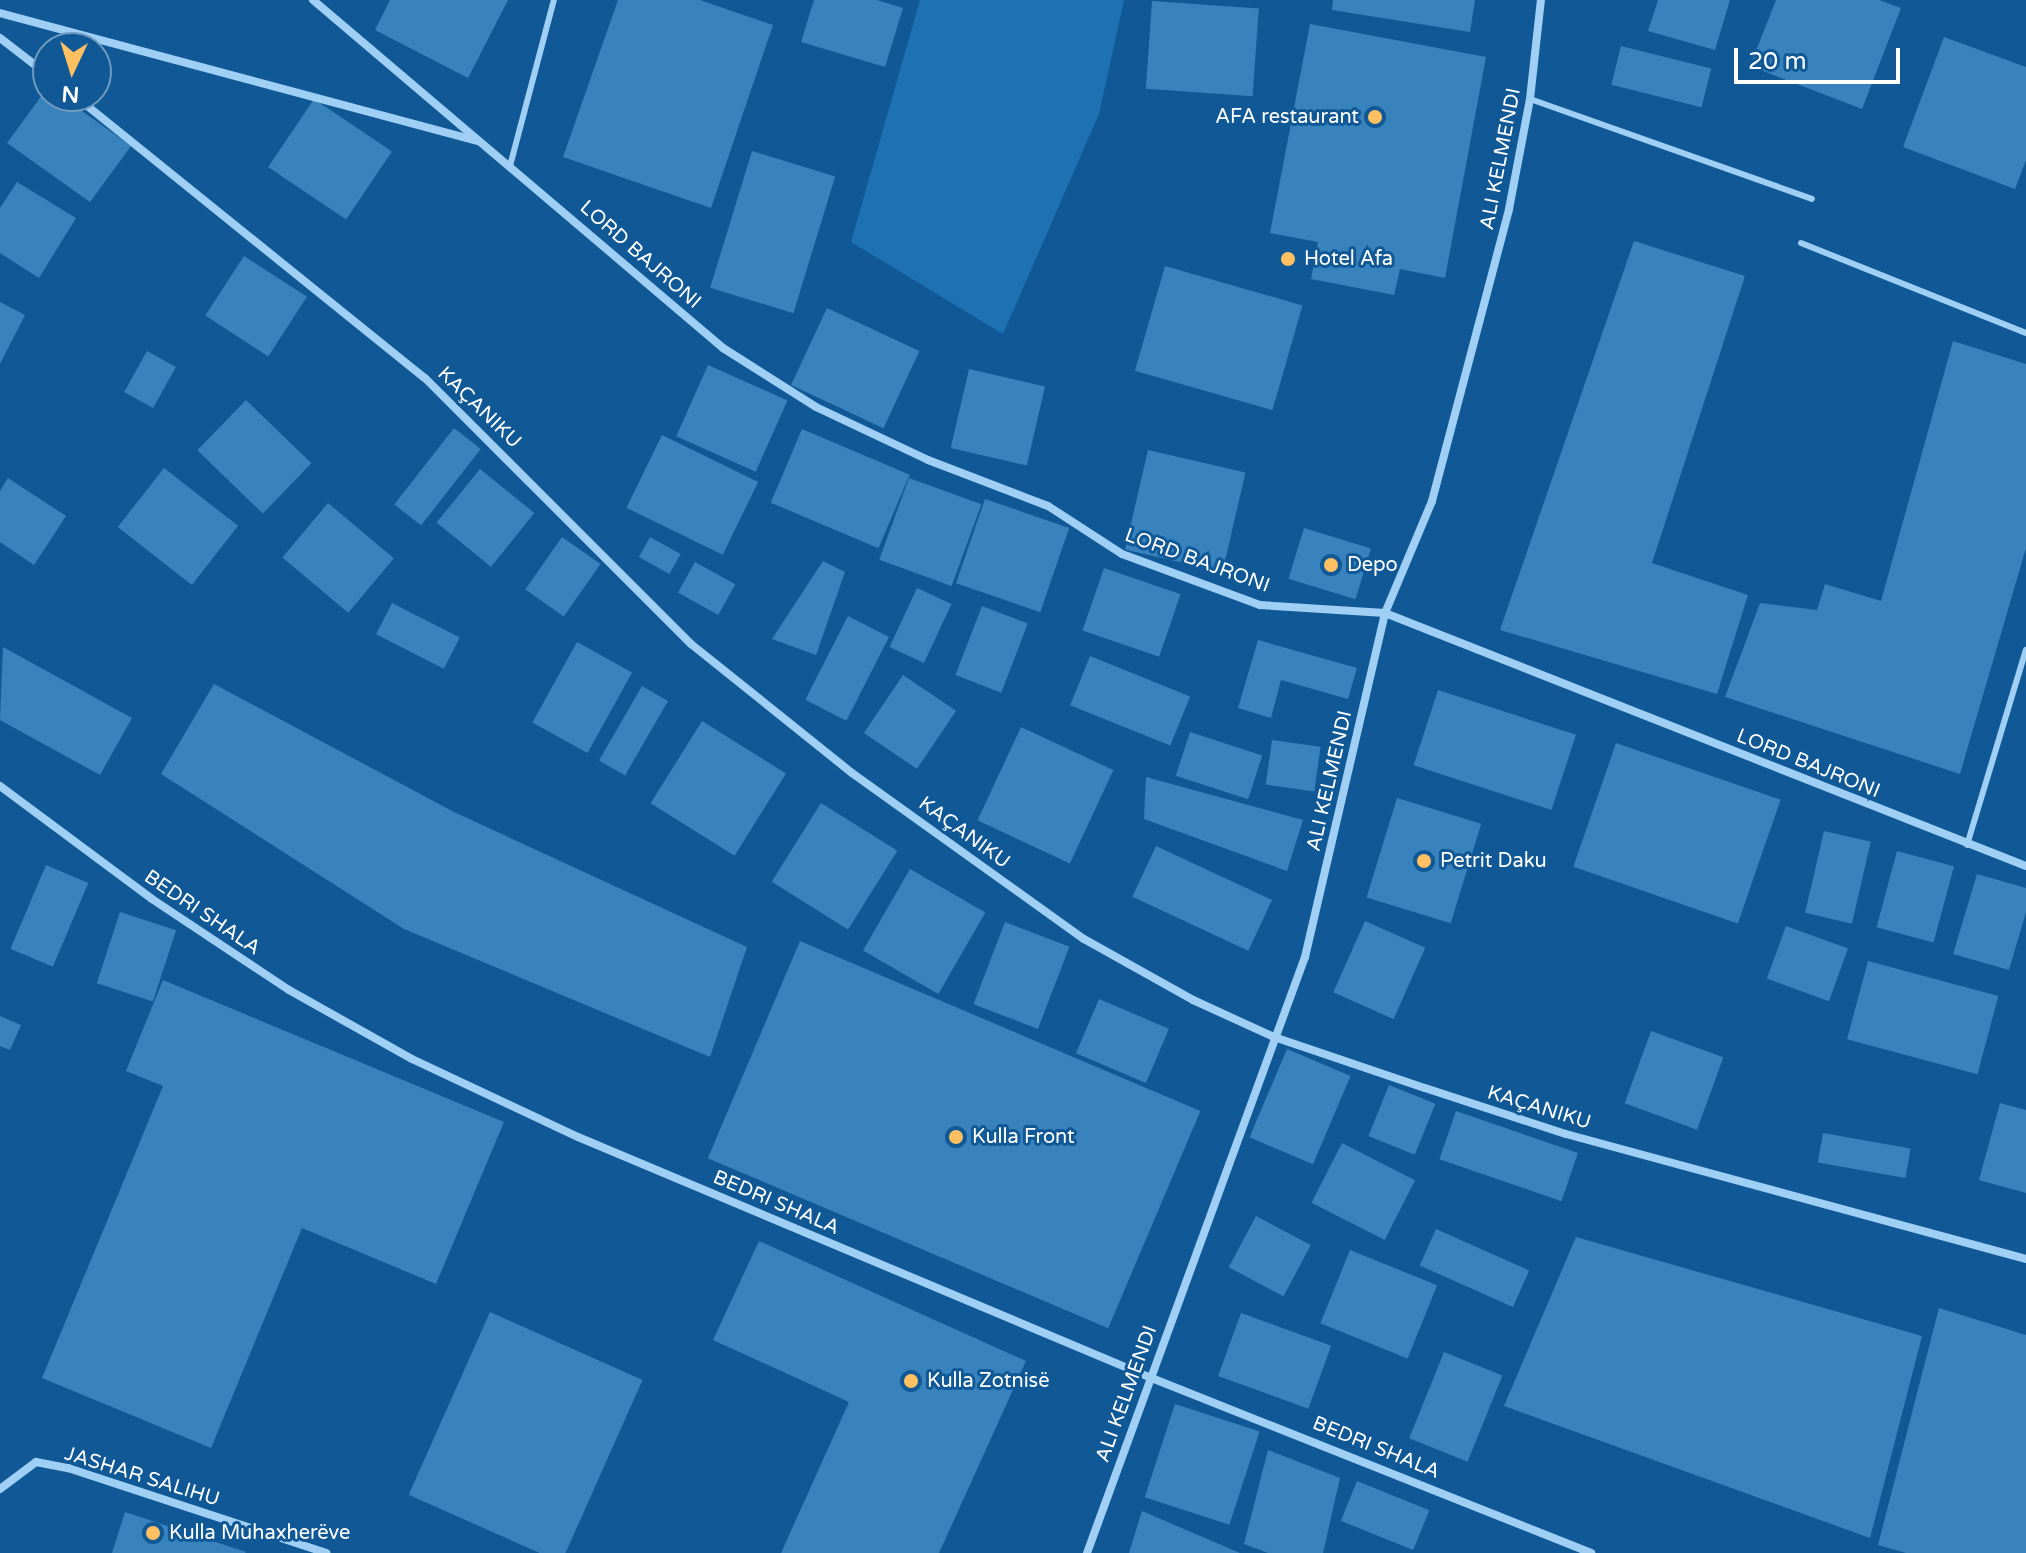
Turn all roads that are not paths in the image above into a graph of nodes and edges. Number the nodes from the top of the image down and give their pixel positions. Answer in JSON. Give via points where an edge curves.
{"nodes":[{"id":1,"x":313,"y":0,"type":"edge"},
{"id":2,"x":554,"y":0,"type":"edge"},
{"id":3,"x":1541,"y":0,"type":"edge"},
{"id":4,"x":0,"y":13,"type":"edge"},
{"id":5,"x":0,"y":38,"type":"edge"},
{"id":6,"x":32,"y":63,"type":"edge"},
{"id":7,"x":1530,"y":99,"type":"junction"},
{"id":8,"x":95,"y":112,"type":"edge"},
{"id":9,"x":484,"y":142,"type":"junction"},
{"id":10,"x":510,"y":166,"type":"junction"},
{"id":11,"x":1812,"y":199,"type":"dead end"},
{"id":12,"x":1801,"y":243,"type":"dead end"},
{"id":13,"x":2026,"y":333,"type":"edge"},
{"id":14,"x":1385,"y":613,"type":"junction"},
{"id":15,"x":2026,"y":650,"type":"edge"},
{"id":16,"x":0,"y":786,"type":"edge"},
{"id":17,"x":1967,"y":845,"type":"junction"},
{"id":18,"x":2026,"y":866,"type":"edge"},
{"id":19,"x":1274,"y":1037,"type":"junction"},
{"id":20,"x":2026,"y":1259,"type":"edge"},
{"id":21,"x":1149,"y":1377,"type":"junction"},
{"id":22,"x":0,"y":1489,"type":"edge"},
{"id":23,"x":1571,"y":1549,"type":"edge"},
{"id":24,"x":326,"y":1553,"type":"edge"},
{"id":25,"x":1087,"y":1553,"type":"edge"},
{"id":26,"x":1591,"y":1553,"type":"edge"}],
"edges":[{"from":1,"to":9,"type":"street","name":"LORD BAJRONI"},
{"from":2,"to":10,"type":"lane"},
{"from":3,"to":7,"type":"street","name":"ALI KELMENDI"},
{"from":4,"to":9,"type":"street","name":"LORD BAJRONI"},
{"from":5,"to":6,"type":"street"},
{"from":7,"to":11,"type":"lane"},
{"from":7,"to":14,"type":"street","name":"ALI KELMENDI","via":[[1500,248],[1432,501]]},
{"from":8,"to":19,"type":"street","name":"KAÇANIKU","via":[[425,378],[691,644],[852,773],[1084,939],[1193,1000]]},
{"from":9,"to":10,"type":"street","name":"LORD BAJRONI"},
{"from":10,"to":14,"type":"street","name":"LORD BAJRONI","via":[[723,348],[816,407],[928,460],[1048,506],[1122,554],[1260,605]]},
{"from":12,"to":13,"type":"lane"},
{"from":14,"to":17,"type":"street","name":"LORD BAJRONI"},
{"from":14,"to":19,"type":"street","name":"ALI KELMENDI","via":[[1305,957]]},
{"from":15,"to":17,"type":"lane"},
{"from":16,"to":21,"type":"street","name":"BEDRI SHALA","via":[[152,899],[289,990],[412,1059],[578,1137]]},
{"from":17,"to":18,"type":"street","name":"LORD BAJRONI"},
{"from":19,"to":20,"type":"street","name":"KAÇANIKU","via":[[1566,1134]]},
{"from":19,"to":21,"type":"street","name":"ALI KELMENDI"},
{"from":21,"to":23,"type":"street","name":"BEDRI SHALA"},
{"from":21,"to":25,"type":"street","name":"ALI KELMENDI"},
{"from":22,"to":24,"type":"street","name":"JASHAR SALIHU","via":[[36,1462],[68,1468]]},
{"from":23,"to":26,"type":"street","name":"BEDRI SHALA"}]}
